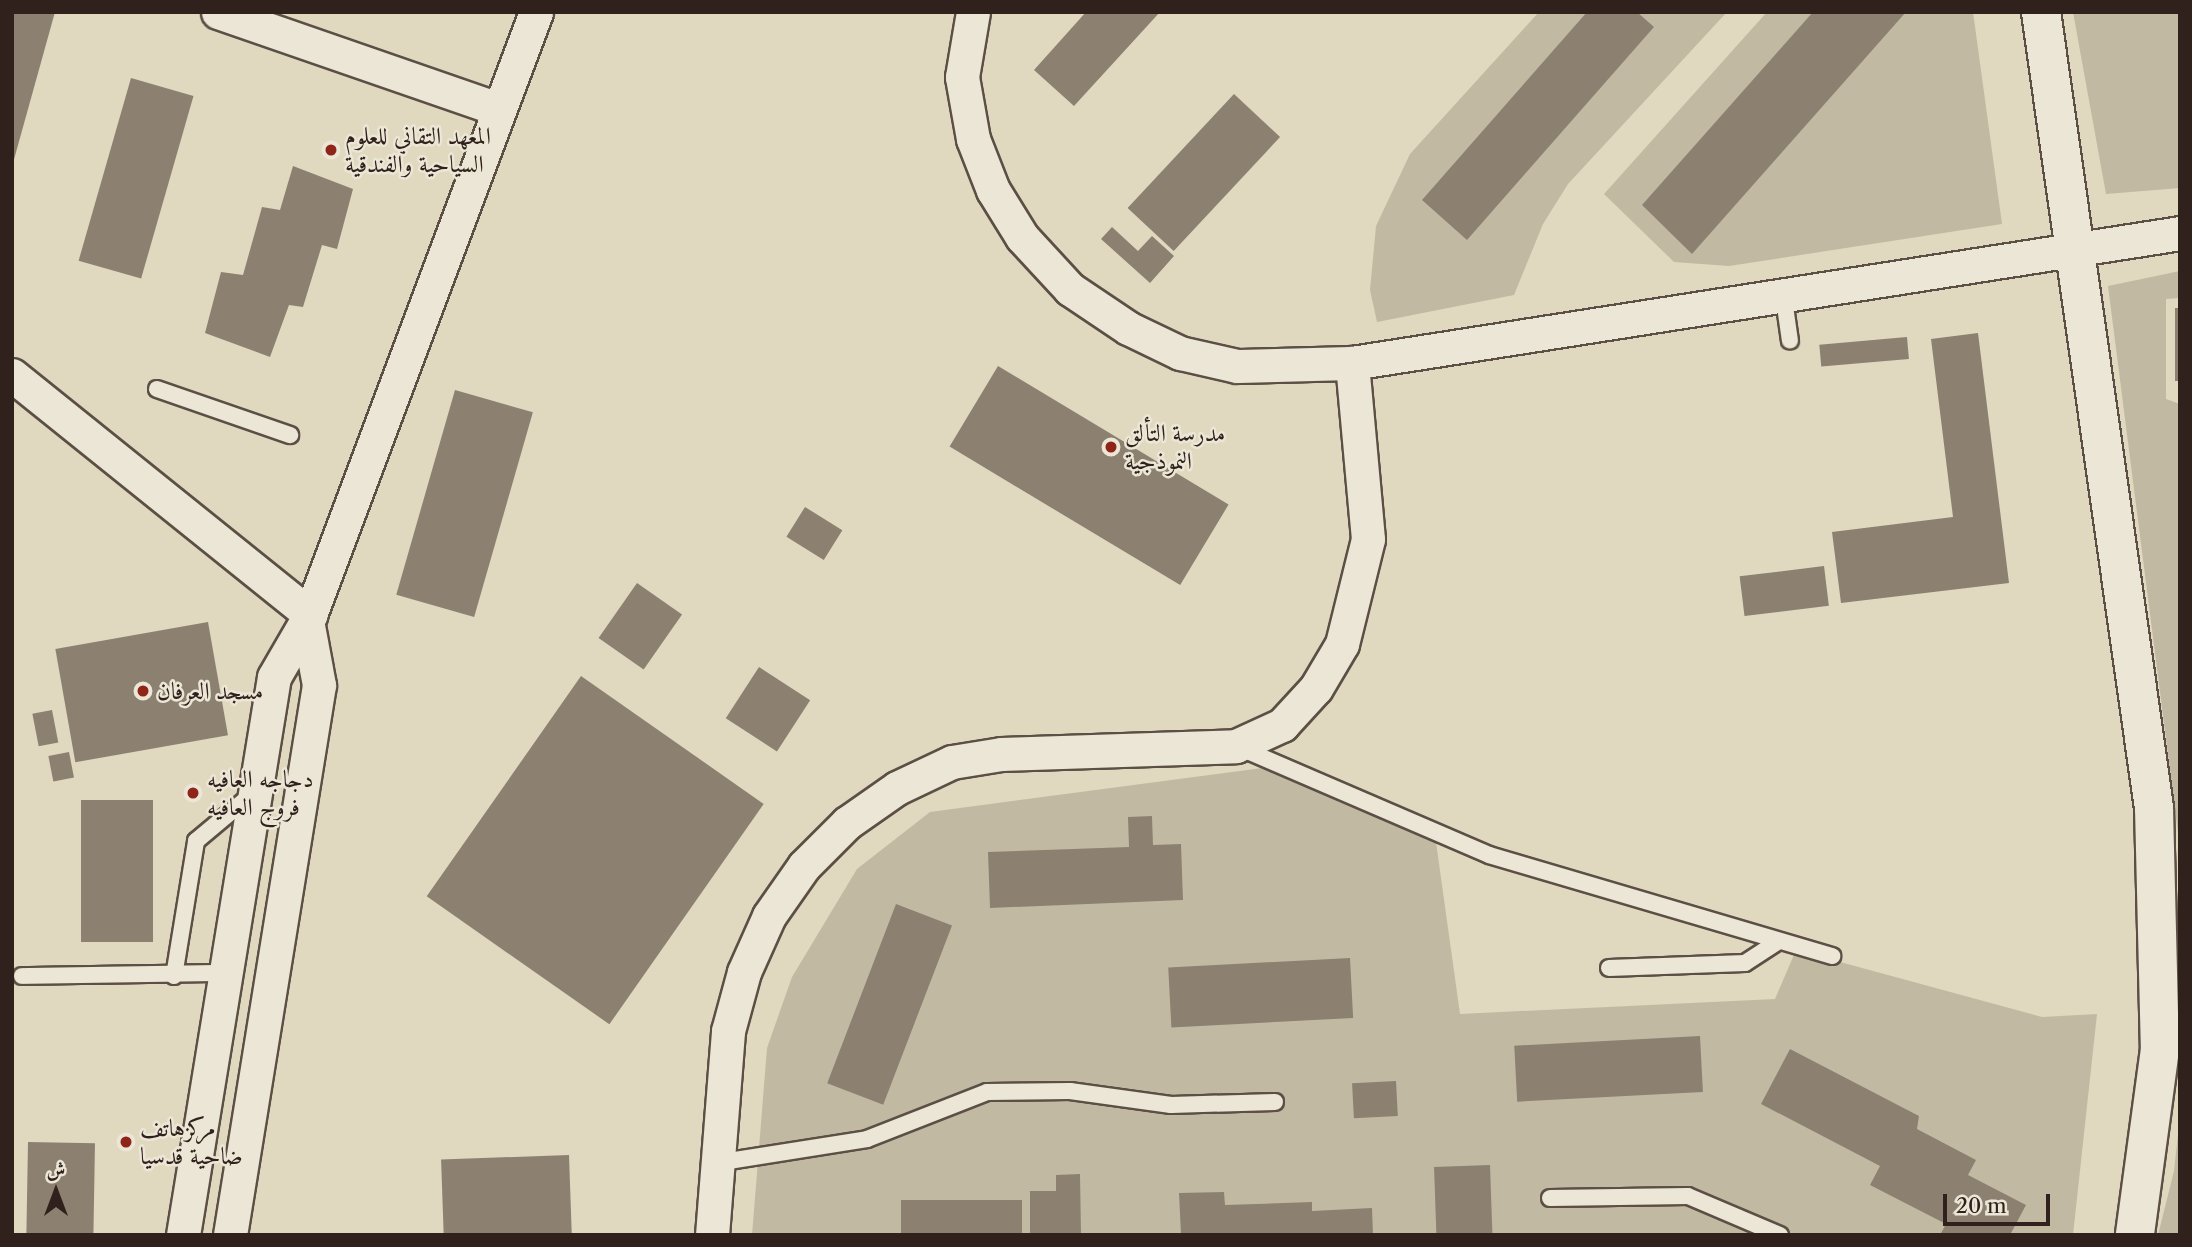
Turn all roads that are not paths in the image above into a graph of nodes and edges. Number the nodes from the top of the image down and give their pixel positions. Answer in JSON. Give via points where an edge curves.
{"nodes":[{"id":1,"x":218,"y":12,"type":"edge"},
{"id":2,"x":536,"y":12,"type":"edge"},
{"id":3,"x":973,"y":12,"type":"edge"},
{"id":4,"x":2041,"y":12,"type":"edge"},
{"id":5,"x":498,"y":109,"type":"junction"},
{"id":6,"x":2180,"y":233,"type":"edge"},
{"id":7,"x":2071,"y":248,"type":"junction"},
{"id":8,"x":1783,"y":292,"type":"junction"},
{"id":9,"x":1790,"y":341,"type":"dead end"},
{"id":10,"x":1352,"y":363,"type":"junction"},
{"id":11,"x":12,"y":375,"type":"edge"},
{"id":12,"x":157,"y":389,"type":"dead end"},
{"id":13,"x":290,"y":435,"type":"dead end"},
{"id":14,"x":309,"y":617,"type":"junction"},
{"id":15,"x":1236,"y":746,"type":"junction"},
{"id":16,"x":253,"y":793,"type":"junction"},
{"id":17,"x":1777,"y":942,"type":"junction"},
{"id":18,"x":1832,"y":956,"type":"dead end"},
{"id":19,"x":1609,"y":968,"type":"dead end"},
{"id":20,"x":225,"y":974,"type":"junction"},
{"id":21,"x":22,"y":976,"type":"dead end"},
{"id":22,"x":174,"y":976,"type":"junction"},
{"id":23,"x":2171,"y":981,"type":"edge"},
{"id":24,"x":1275,"y":1102,"type":"dead end"},
{"id":25,"x":716,"y":1163,"type":"junction"},
{"id":26,"x":1550,"y":1198,"type":"dead end"},
{"id":27,"x":183,"y":1235,"type":"edge"},
{"id":28,"x":230,"y":1235,"type":"edge"},
{"id":29,"x":712,"y":1235,"type":"edge"},
{"id":30,"x":1780,"y":1235,"type":"edge"},
{"id":31,"x":2135,"y":1235,"type":"edge"}],
"edges":[{"from":1,"to":5,"type":"street"},
{"from":2,"to":5,"type":"street"},
{"from":3,"to":10,"type":"street","via":[[962,77],[973,139],[993,190],[1022,237],[1070,289],[1180,353],[1237,366]]},
{"from":4,"to":7,"type":"main road"},
{"from":5,"to":14,"type":"street"},
{"from":6,"to":7,"type":"street"},
{"from":7,"to":8,"type":"street"},
{"from":7,"to":23,"type":"main road","via":[[2144,719]]},
{"from":8,"to":9,"type":"lane"},
{"from":8,"to":10,"type":"street"},
{"from":10,"to":15,"type":"street","via":[[1368,489],[1359,592],[1342,644],[1316,688],[1282,725]]},
{"from":11,"to":14,"type":"street"},
{"from":12,"to":13,"type":"lane"},
{"from":14,"to":16,"type":"street","via":[[274,677]]},
{"from":14,"to":28,"type":"street","via":[[318,685]]},
{"from":15,"to":17,"type":"lane","via":[[1489,855]]},
{"from":15,"to":25,"type":"street","via":[[1001,754],[952,762],[897,788],[847,823],[804,866],[769,916],[744,972],[728,1031]]},
{"from":16,"to":20,"type":"street"},
{"from":16,"to":22,"type":"lane","via":[[196,841]]},
{"from":17,"to":18,"type":"lane"},
{"from":17,"to":19,"type":"lane","via":[[1745,963]]},
{"from":20,"to":22,"type":"lane"},
{"from":20,"to":27,"type":"street"},
{"from":21,"to":22,"type":"lane"},
{"from":23,"to":31,"type":"main road"},
{"from":24,"to":25,"type":"lane","via":[[1171,1105],[1070,1091],[987,1092],[867,1139]]},
{"from":25,"to":29,"type":"street"},
{"from":26,"to":30,"type":"lane","via":[[1688,1196]]}]}
